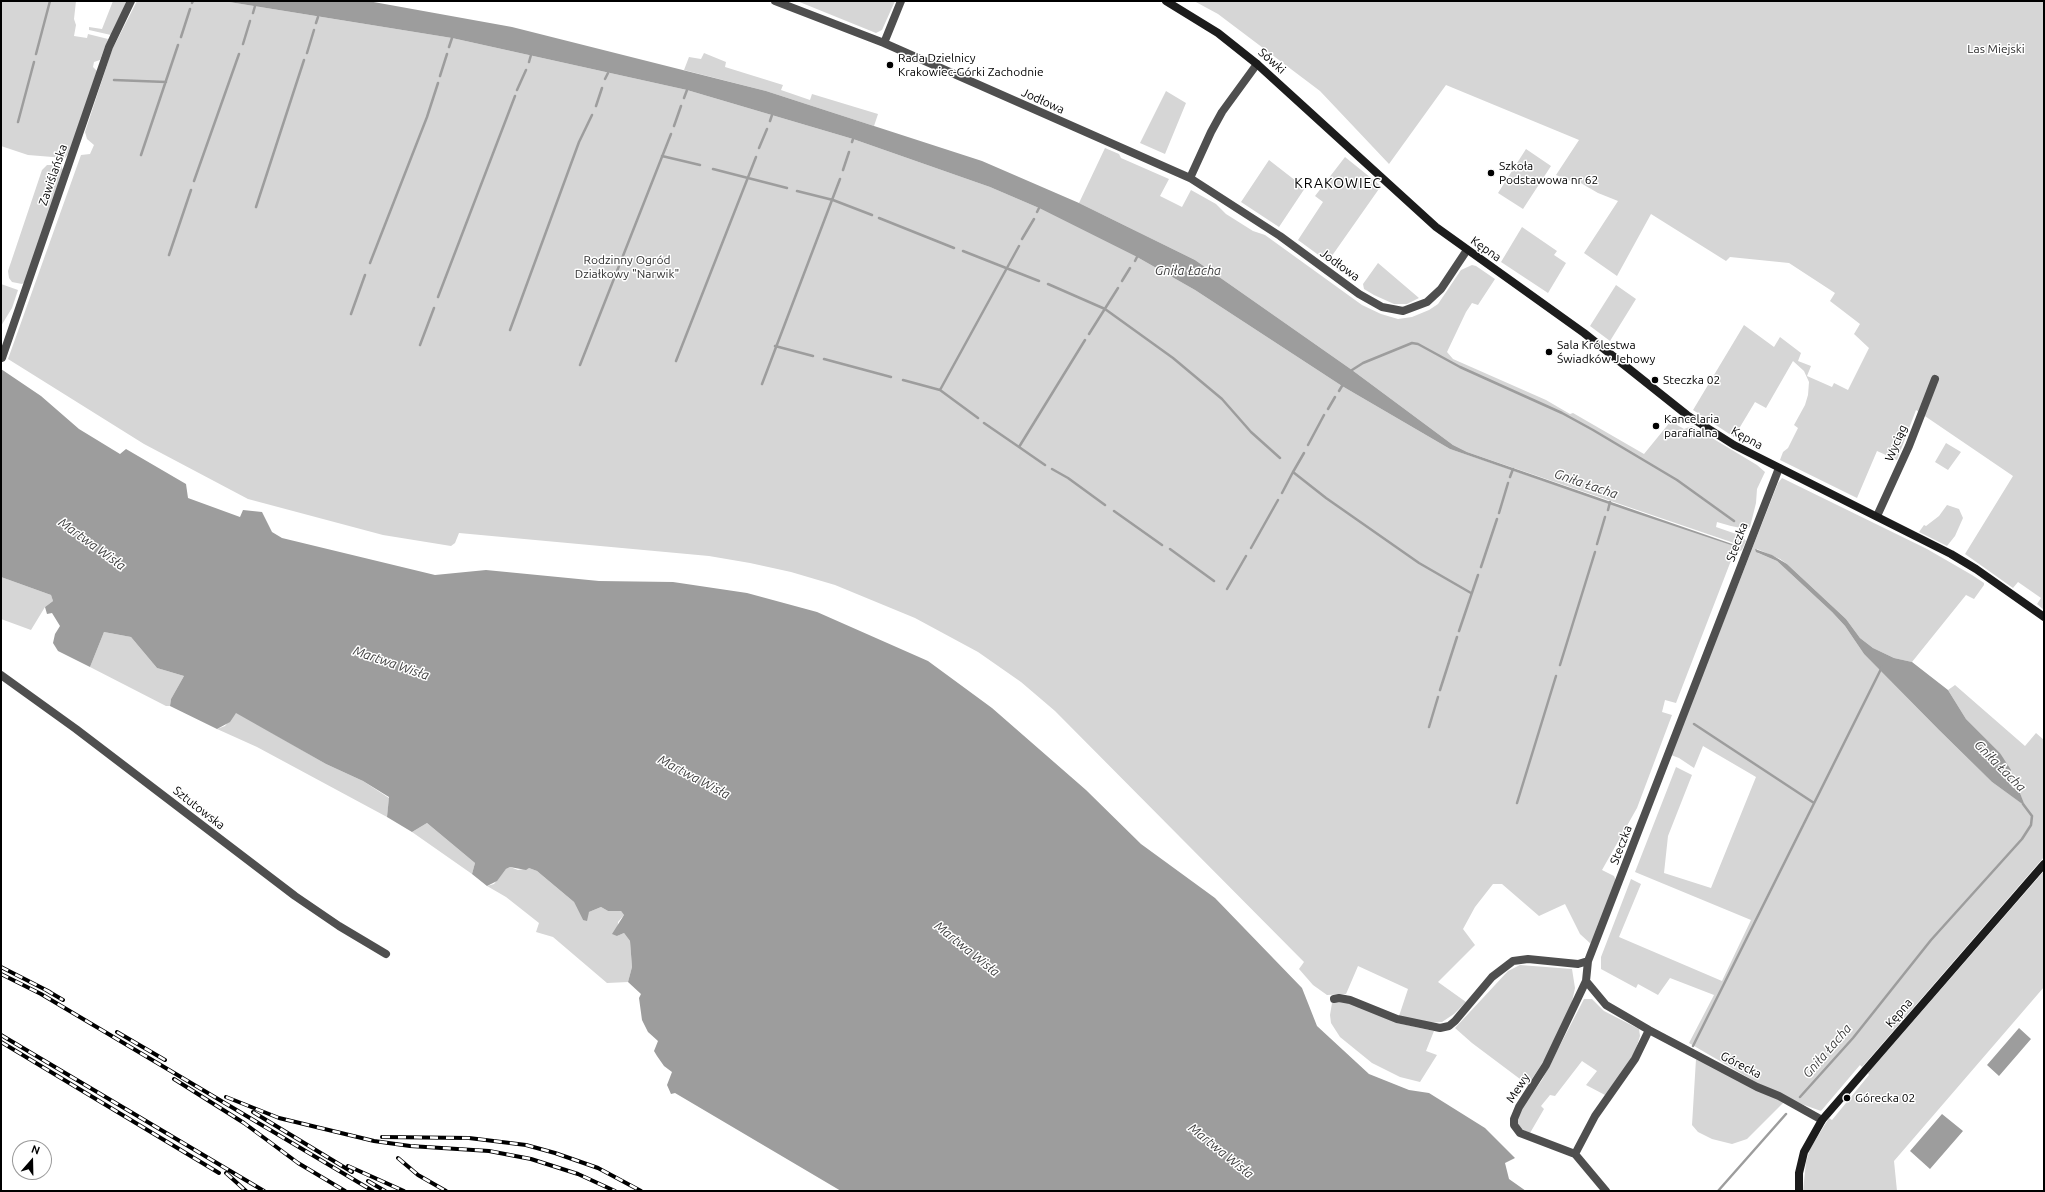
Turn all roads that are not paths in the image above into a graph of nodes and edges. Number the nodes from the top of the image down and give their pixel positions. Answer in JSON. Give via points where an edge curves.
{"nodes":[{"id":1,"x":131,"y":1,"type":"edge"},
{"id":2,"x":775,"y":1,"type":"edge"},
{"id":3,"x":901,"y":1,"type":"edge"},
{"id":4,"x":1166,"y":1,"type":"edge"},
{"id":5,"x":884,"y":43,"type":"junction"},
{"id":6,"x":1257,"y":64,"type":"junction"},
{"id":7,"x":1351,"y":150,"type":"joint"},
{"id":8,"x":1190,"y":178,"type":"junction"},
{"id":9,"x":1467,"y":250,"type":"junction"},
{"id":10,"x":2,"y":358,"type":"dead end"},
{"id":11,"x":1935,"y":379,"type":"dead end"},
{"id":12,"x":1779,"y":468,"type":"junction"},
{"id":13,"x":1877,"y":516,"type":"junction"},
{"id":14,"x":2044,"y":617,"type":"edge"},
{"id":15,"x":1,"y":675,"type":"edge"},
{"id":16,"x":2044,"y":864,"type":"edge"},
{"id":17,"x":386,"y":954,"type":"dead end"},
{"id":18,"x":1588,"y":960,"type":"junction"},
{"id":19,"x":1586,"y":981,"type":"junction"},
{"id":20,"x":1334,"y":999,"type":"dead end"},
{"id":21,"x":1649,"y":1030,"type":"junction"},
{"id":22,"x":1822,"y":1120,"type":"junction"},
{"id":23,"x":1575,"y":1154,"type":"junction"},
{"id":24,"x":1606,"y":1191,"type":"edge"},
{"id":25,"x":1799,"y":1191,"type":"edge"}],
"edges":[{"from":1,"to":10,"type":"street","name":"Zawiślańska","via":[[109,47]]},
{"from":2,"to":5,"type":"street","name":"Jodłowa"},
{"from":3,"to":5,"type":"street"},
{"from":4,"to":6,"type":"street","name":"Sówki","via":[[1218,33]]},
{"from":5,"to":8,"type":"street","name":"Jodłowa"},
{"from":6,"to":7,"type":"street","name":"Sówki"},
{"from":6,"to":8,"type":"street","via":[[1218,118]]},
{"from":7,"to":9,"type":"street","name":"Kępna","via":[[1415,210]]},
{"from":8,"to":9,"type":"street","name":"Jodłowa","via":[[1286,241],[1359,294],[1392,310],[1409,309],[1427,302],[1441,289]]},
{"from":9,"to":12,"type":"street","name":"Kępna","via":[[1584,333],[1687,415],[1734,445]]},
{"from":11,"to":13,"type":"street","name":"Wyciąg","via":[[1909,446]]},
{"from":12,"to":13,"type":"street","name":"Kępna"},
{"from":12,"to":18,"type":"street","name":"Steczka"},
{"from":13,"to":14,"type":"street","name":"Kępna","via":[[1963,561]]},
{"from":15,"to":17,"type":"street","name":"Sztutowska","via":[[295,896]]},
{"from":16,"to":22,"type":"street","name":"Kępna"},
{"from":18,"to":19,"type":"street"},
{"from":18,"to":20,"type":"street","via":[[1578,964],[1528,959],[1513,961],[1492,977],[1455,1021],[1440,1028],[1396,1019],[1350,1000]]},
{"from":19,"to":21,"type":"street","name":"Górecka","via":[[1606,1005]]},
{"from":19,"to":23,"type":"street","name":"Mewy","via":[[1546,1065],[1519,1107],[1514,1122],[1520,1133]]},
{"from":21,"to":22,"type":"street","name":"Górecka"},
{"from":21,"to":23,"type":"street","via":[[1635,1059],[1595,1116]]},
{"from":22,"to":25,"type":"street","name":"Kępna","via":[[1804,1152],[1799,1173]]},
{"from":23,"to":24,"type":"street","name":"Mewy"}]}
